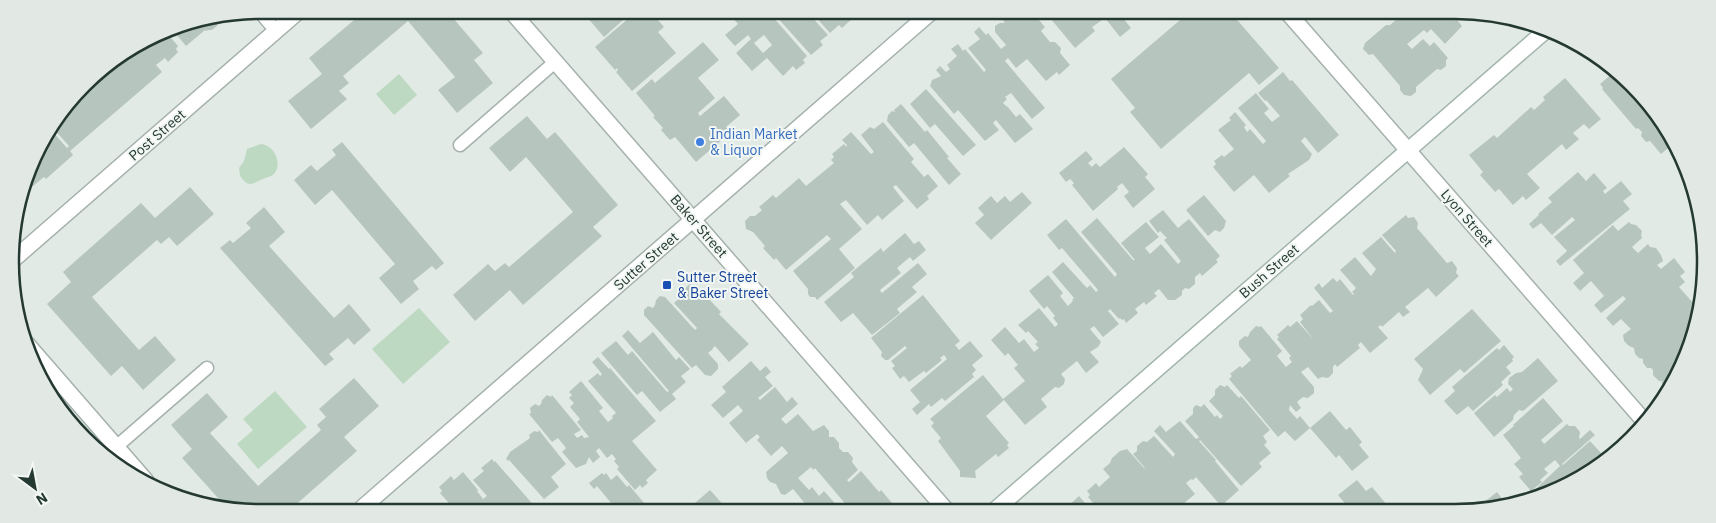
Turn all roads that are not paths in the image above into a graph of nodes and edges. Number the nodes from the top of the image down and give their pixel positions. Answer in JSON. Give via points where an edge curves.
{"nodes":[{"id":1,"x":266,"y":19,"type":"edge"},
{"id":2,"x":290,"y":19,"type":"edge"},
{"id":3,"x":518,"y":19,"type":"edge"},
{"id":4,"x":923,"y":19,"type":"edge"},
{"id":5,"x":1293,"y":19,"type":"edge"},
{"id":6,"x":276,"y":31,"type":"junction"},
{"id":7,"x":1541,"y":35,"type":"edge"},
{"id":8,"x":555,"y":62,"type":"junction"},
{"id":9,"x":460,"y":145,"type":"dead end"},
{"id":10,"x":1408,"y":150,"type":"junction"},
{"id":11,"x":693,"y":220,"type":"junction"},
{"id":12,"x":19,"y":255,"type":"edge"},
{"id":13,"x":39,"y":357,"type":"edge"},
{"id":14,"x":207,"y":368,"type":"dead end"},
{"id":15,"x":1641,"y":417,"type":"edge"},
{"id":16,"x":116,"y":446,"type":"junction"},
{"id":17,"x":136,"y":469,"type":"edge"},
{"id":18,"x":367,"y":504,"type":"edge"},
{"id":19,"x":941,"y":504,"type":"edge"},
{"id":20,"x":1002,"y":504,"type":"edge"}],
"edges":[{"from":1,"to":6,"type":"lane"},
{"from":2,"to":6,"type":"street","name":"Post Street"},
{"from":3,"to":8,"type":"street","name":"Baker Street"},
{"from":4,"to":11,"type":"street","name":"Sutter Street"},
{"from":5,"to":10,"type":"street","name":"Lyon Street"},
{"from":6,"to":12,"type":"street","name":"Post Street"},
{"from":7,"to":10,"type":"street","name":"Bush Street"},
{"from":8,"to":9,"type":"lane"},
{"from":8,"to":11,"type":"street","name":"Baker Street"},
{"from":10,"to":15,"type":"street","name":"Lyon Street"},
{"from":10,"to":20,"type":"street","name":"Bush Street"},
{"from":11,"to":18,"type":"street","name":"Sutter Street"},
{"from":11,"to":19,"type":"street","name":"Baker Street"},
{"from":13,"to":16,"type":"street"},
{"from":14,"to":16,"type":"lane"},
{"from":16,"to":17,"type":"street"}]}
